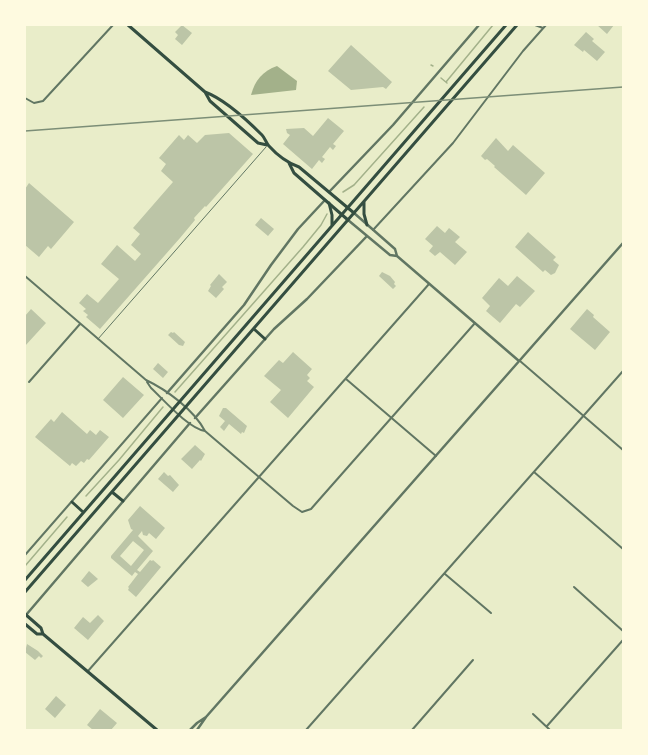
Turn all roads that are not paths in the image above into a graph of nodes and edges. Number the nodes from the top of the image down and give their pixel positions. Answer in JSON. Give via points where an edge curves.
{"nodes":[{"id":1,"x":113,"y":25,"type":"edge"},
{"id":2,"x":128,"y":25,"type":"edge"},
{"id":3,"x":479,"y":25,"type":"edge"},
{"id":4,"x":506,"y":25,"type":"edge"},
{"id":5,"x":517,"y":25,"type":"edge"},
{"id":6,"x":535,"y":25,"type":"edge"},
{"id":7,"x":542,"y":25,"type":"edge"},
{"id":8,"x":546,"y":25,"type":"edge"},
{"id":9,"x":543,"y":28,"type":"junction"},
{"id":10,"x":205,"y":92,"type":"junction"},
{"id":11,"x":25,"y":98,"type":"edge"},
{"id":12,"x":267,"y":145,"type":"junction"},
{"id":13,"x":289,"y":163,"type":"junction"},
{"id":14,"x":328,"y":192,"type":"junction"},
{"id":15,"x":325,"y":200,"type":"junction"},
{"id":16,"x":364,"y":202,"type":"junction"},
{"id":17,"x":329,"y":203,"type":"junction"},
{"id":18,"x":348,"y":208,"type":"junction"},
{"id":19,"x":354,"y":213,"type":"junction"},
{"id":20,"x":342,"y":215,"type":"junction"},
{"id":21,"x":348,"y":220,"type":"junction"},
{"id":22,"x":367,"y":225,"type":"junction"},
{"id":23,"x":332,"y":226,"type":"junction"},
{"id":24,"x":373,"y":230,"type":"junction"},
{"id":25,"x":367,"y":236,"type":"junction"},
{"id":26,"x":623,"y":243,"type":"edge"},
{"id":27,"x":397,"y":256,"type":"junction"},
{"id":28,"x":25,"y":276,"type":"edge"},
{"id":29,"x":429,"y":284,"type":"junction"},
{"id":30,"x":475,"y":323,"type":"junction"},
{"id":31,"x":80,"y":324,"type":"junction"},
{"id":32,"x":254,"y":329,"type":"junction"},
{"id":33,"x":98,"y":339,"type":"junction"},
{"id":34,"x":265,"y":339,"type":"junction"},
{"id":35,"x":519,"y":361,"type":"junction"},
{"id":36,"x":623,"y":371,"type":"edge"},
{"id":37,"x":346,"y":379,"type":"junction"},
{"id":38,"x":146,"y":380,"type":"junction"},
{"id":39,"x":29,"y":382,"type":"dead end"},
{"id":40,"x":167,"y":393,"type":"junction"},
{"id":41,"x":162,"y":398,"type":"junction"},
{"id":42,"x":179,"y":402,"type":"junction"},
{"id":43,"x":173,"y":408,"type":"junction"},
{"id":44,"x":185,"y":408,"type":"junction"},
{"id":45,"x":180,"y":414,"type":"junction"},
{"id":46,"x":584,"y":416,"type":"junction"},
{"id":47,"x":195,"y":418,"type":"junction"},
{"id":48,"x":391,"y":418,"type":"junction"},
{"id":49,"x":190,"y":423,"type":"junction"},
{"id":50,"x":205,"y":431,"type":"junction"},
{"id":51,"x":623,"y":450,"type":"edge"},
{"id":52,"x":436,"y":456,"type":"junction"},
{"id":53,"x":534,"y":472,"type":"junction"},
{"id":54,"x":260,"y":477,"type":"junction"},
{"id":55,"x":112,"y":492,"type":"junction"},
{"id":56,"x":72,"y":502,"type":"junction"},
{"id":57,"x":123,"y":502,"type":"junction"},
{"id":58,"x":84,"y":512,"type":"junction"},
{"id":59,"x":623,"y":549,"type":"edge"},
{"id":60,"x":25,"y":555,"type":"edge"},
{"id":61,"x":445,"y":574,"type":"junction"},
{"id":62,"x":25,"y":580,"type":"edge"},
{"id":63,"x":574,"y":587,"type":"dead end"},
{"id":64,"x":25,"y":592,"type":"edge"},
{"id":65,"x":490,"y":613,"type":"dead end"},
{"id":66,"x":25,"y":615,"type":"edge"},
{"id":67,"x":25,"y":624,"type":"edge"},
{"id":68,"x":623,"y":630,"type":"edge"},
{"id":69,"x":43,"y":634,"type":"junction"},
{"id":70,"x":623,"y":640,"type":"edge"},
{"id":71,"x":474,"y":660,"type":"dead end"},
{"id":72,"x":88,"y":671,"type":"junction"},
{"id":73,"x":533,"y":714,"type":"dead end"},
{"id":74,"x":206,"y":717,"type":"junction"},
{"id":75,"x":547,"y":726,"type":"junction"},
{"id":76,"x":157,"y":730,"type":"edge"},
{"id":77,"x":190,"y":730,"type":"edge"},
{"id":78,"x":197,"y":730,"type":"edge"},
{"id":79,"x":306,"y":730,"type":"edge"},
{"id":80,"x":412,"y":730,"type":"edge"},
{"id":81,"x":550,"y":730,"type":"edge"}],
"edges":[{"from":1,"to":11,"type":"street","via":[[46,98],[38,103]]},
{"from":2,"to":10,"type":"main road"},
{"from":3,"to":14,"type":"street","via":[[388,130]]},
{"from":4,"to":18,"type":"main road"},
{"from":5,"to":16,"type":"main road"},
{"from":6,"to":9,"type":"street"},
{"from":7,"to":9,"type":"street"},
{"from":8,"to":9,"type":"street"},
{"from":9,"to":24,"type":"street","via":[[453,142]]},
{"from":10,"to":12,"type":"main road","via":[[210,101],[238,125],[258,142]]},
{"from":10,"to":12,"type":"main road","via":[[215,96],[239,115],[264,137]]},
{"from":12,"to":13,"type":"main road"},
{"from":12,"to":33,"type":"lane"},
{"from":13,"to":14,"type":"main road","via":[[299,167]]},
{"from":13,"to":15,"type":"main road","via":[[294,173]]},
{"from":14,"to":18,"type":"main road"},
{"from":15,"to":17,"type":"main road"},
{"from":15,"to":40,"type":"street","via":[[298,229],[244,305]]},
{"from":16,"to":19,"type":"main road"},
{"from":16,"to":22,"type":"main road"},
{"from":17,"to":20,"type":"main road"},
{"from":17,"to":23,"type":"main road"},
{"from":18,"to":19,"type":"main road"},
{"from":18,"to":20,"type":"main road"},
{"from":19,"to":21,"type":"main road"},
{"from":19,"to":22,"type":"street"},
{"from":20,"to":21,"type":"main road"},
{"from":20,"to":23,"type":"main road"},
{"from":21,"to":25,"type":"street"},
{"from":21,"to":32,"type":"main road"},
{"from":22,"to":24,"type":"street"},
{"from":23,"to":42,"type":"main road"},
{"from":24,"to":27,"type":"street","via":[[395,249]]},
{"from":25,"to":27,"type":"street","via":[[390,255]]},
{"from":25,"to":34,"type":"street","via":[[316,291]]},
{"from":26,"to":35,"type":"street"},
{"from":27,"to":29,"type":"street"},
{"from":28,"to":31,"type":"street"},
{"from":29,"to":30,"type":"street"},
{"from":29,"to":37,"type":"street"},
{"from":30,"to":35,"type":"street"},
{"from":30,"to":48,"type":"street"},
{"from":31,"to":33,"type":"street"},
{"from":31,"to":39,"type":"street"},
{"from":32,"to":34,"type":"main road"},
{"from":32,"to":44,"type":"main road"},
{"from":33,"to":38,"type":"street"},
{"from":34,"to":47,"type":"street"},
{"from":35,"to":46,"type":"street"},
{"from":35,"to":52,"type":"street"},
{"from":36,"to":46,"type":"street"},
{"from":37,"to":48,"type":"street"},
{"from":37,"to":54,"type":"street"},
{"from":38,"to":40,"type":"street"},
{"from":38,"to":41,"type":"street"},
{"from":40,"to":42,"type":"street"},
{"from":41,"to":43,"type":"street"},
{"from":41,"to":56,"type":"street"},
{"from":42,"to":43,"type":"main road"},
{"from":42,"to":44,"type":"street"},
{"from":43,"to":45,"type":"street"},
{"from":43,"to":58,"type":"main road"},
{"from":44,"to":45,"type":"main road"},
{"from":44,"to":47,"type":"street"},
{"from":45,"to":49,"type":"street"},
{"from":45,"to":55,"type":"main road"},
{"from":46,"to":51,"type":"street"},
{"from":46,"to":53,"type":"street"},
{"from":47,"to":50,"type":"street"},
{"from":48,"to":52,"type":"street"},
{"from":48,"to":54,"type":"street","via":[[311,509],[302,512],[298,510]]},
{"from":49,"to":50,"type":"street","via":[[198,430]]},
{"from":49,"to":57,"type":"street"},
{"from":50,"to":54,"type":"street"},
{"from":52,"to":74,"type":"street"},
{"from":53,"to":59,"type":"street"},
{"from":53,"to":61,"type":"street"},
{"from":54,"to":72,"type":"street"},
{"from":55,"to":57,"type":"main road"},
{"from":55,"to":64,"type":"main road"},
{"from":56,"to":58,"type":"main road"},
{"from":56,"to":60,"type":"street"},
{"from":57,"to":66,"type":"street"},
{"from":58,"to":62,"type":"main road"},
{"from":61,"to":65,"type":"street"},
{"from":61,"to":79,"type":"street"},
{"from":63,"to":68,"type":"street"},
{"from":66,"to":69,"type":"main road","via":[[41,628]]},
{"from":67,"to":69,"type":"main road","via":[[37,634]]},
{"from":69,"to":72,"type":"main road"},
{"from":70,"to":75,"type":"street"},
{"from":71,"to":80,"type":"street"},
{"from":72,"to":76,"type":"main road"},
{"from":73,"to":75,"type":"street"},
{"from":74,"to":77,"type":"street"},
{"from":74,"to":78,"type":"street"},
{"from":75,"to":81,"type":"street"}]}
